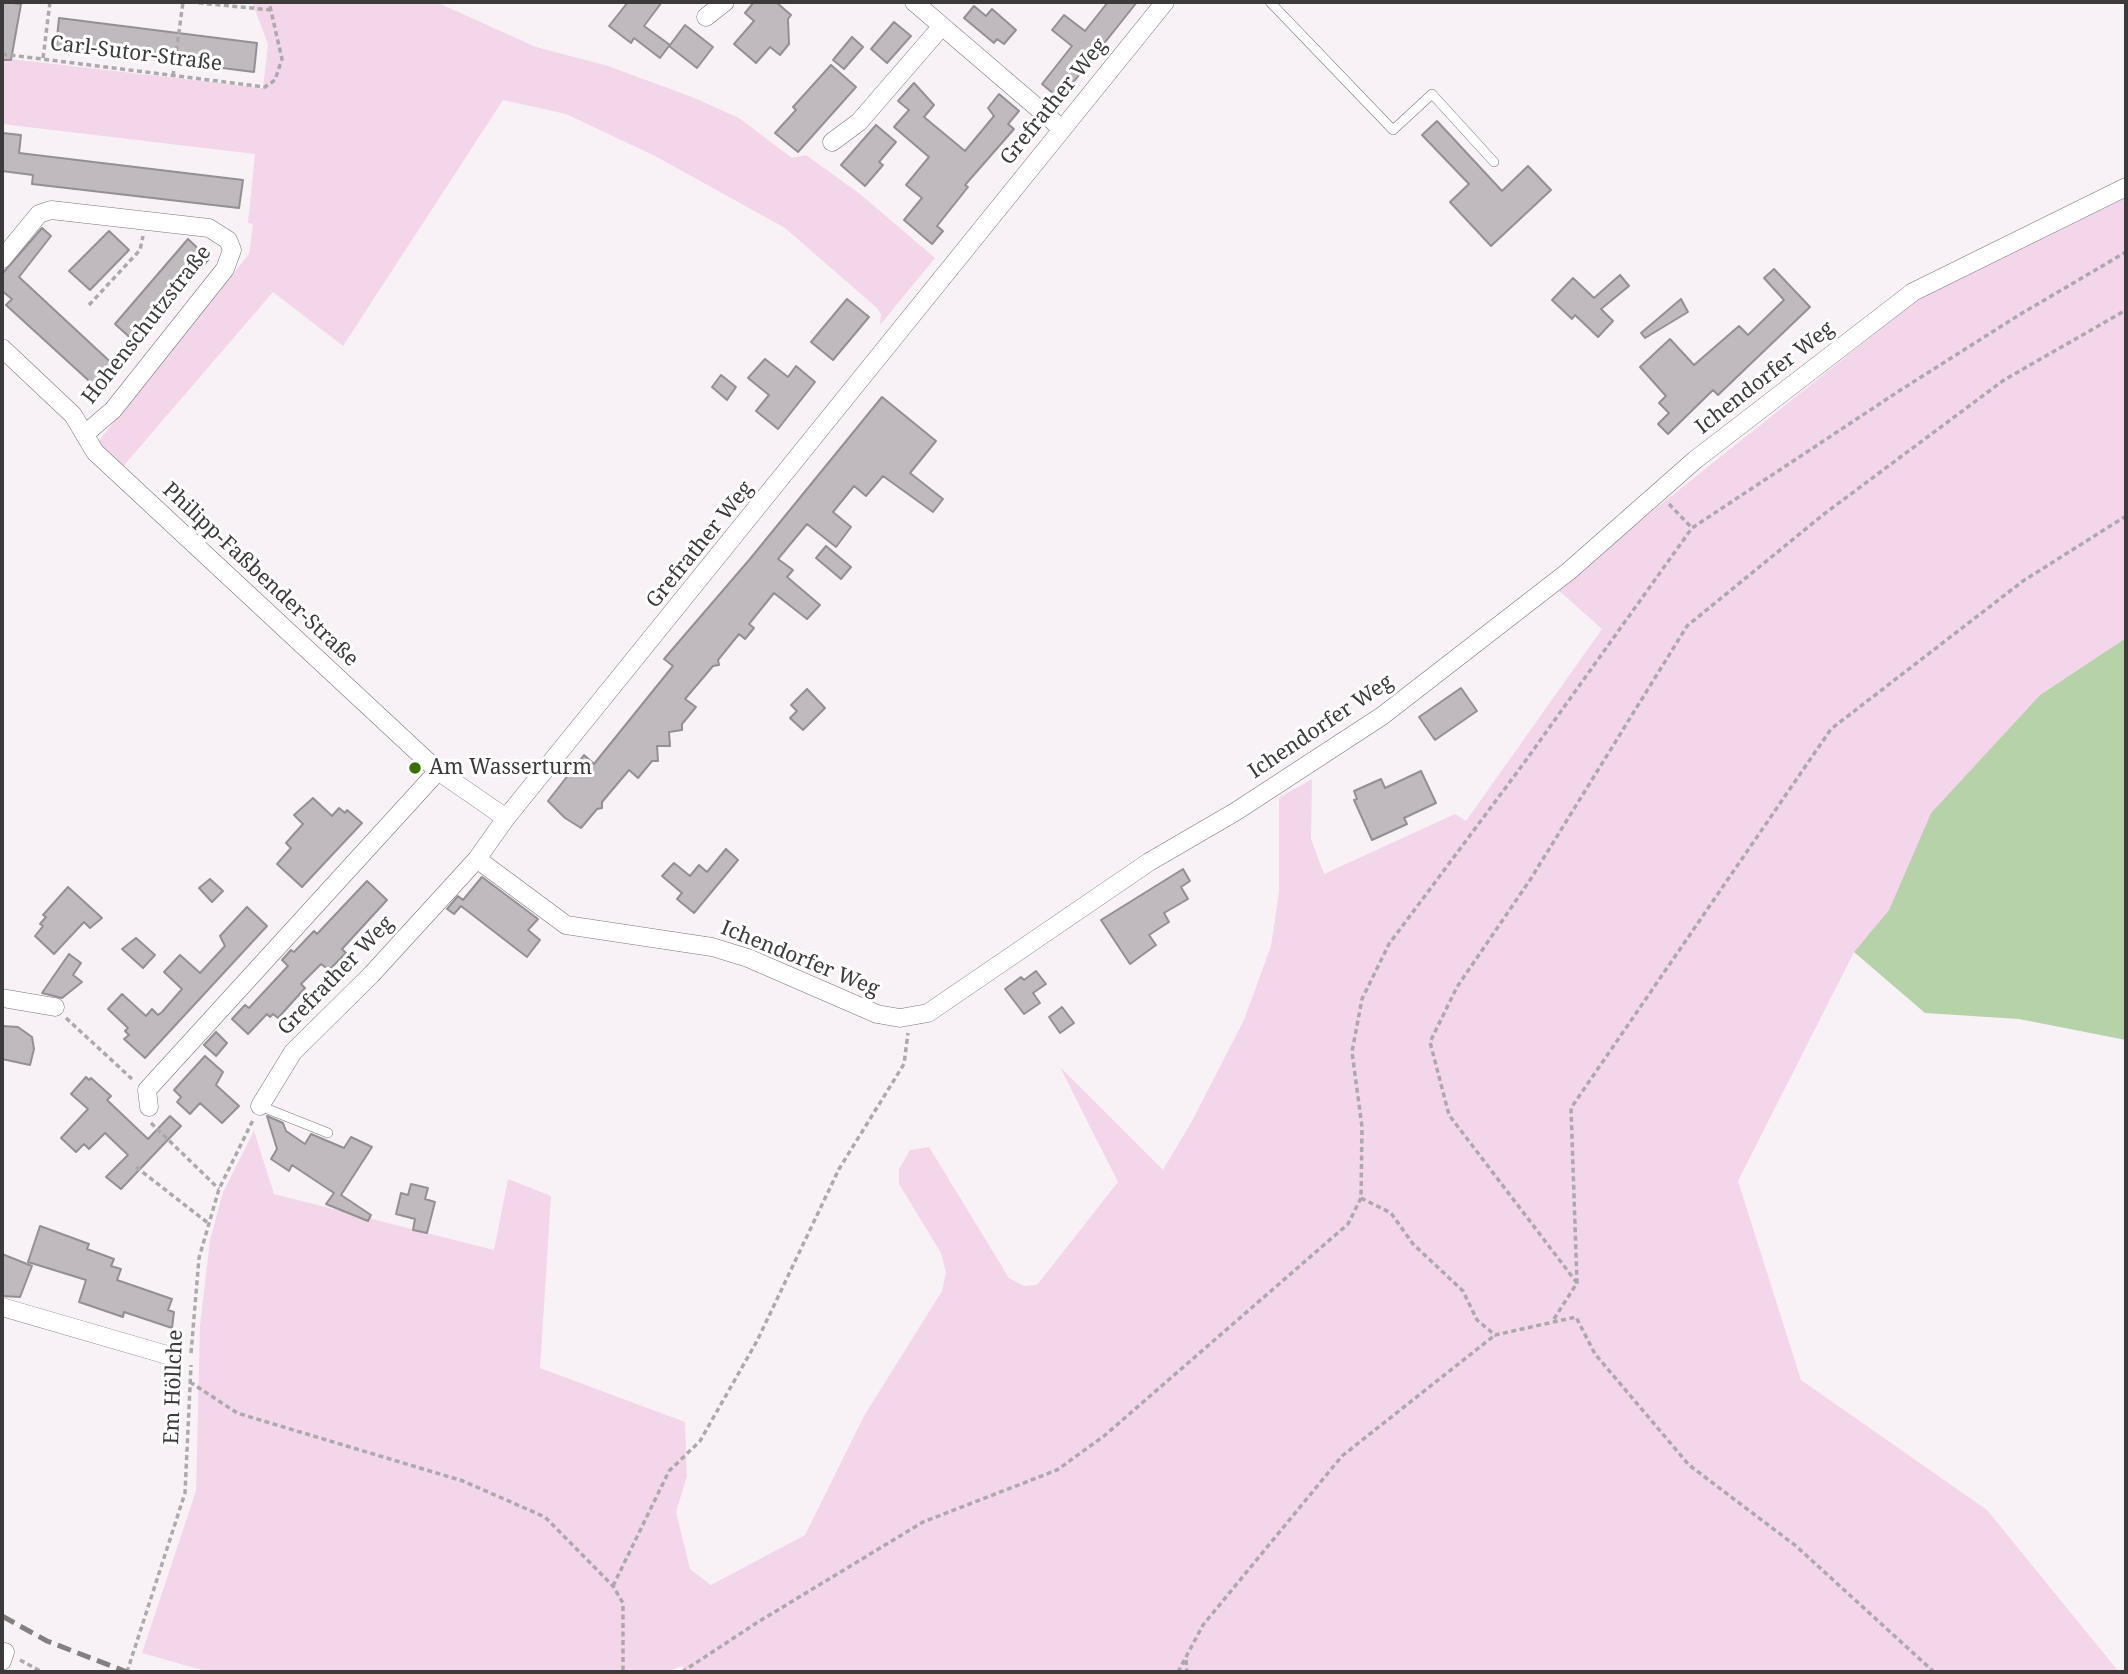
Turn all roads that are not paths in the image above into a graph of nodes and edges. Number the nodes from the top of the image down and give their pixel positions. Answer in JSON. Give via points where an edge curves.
{"nodes":[{"id":1,"x":725,"y":2,"type":"edge"},
{"id":2,"x":914,"y":2,"type":"edge"},
{"id":3,"x":1165,"y":2,"type":"edge"},
{"id":4,"x":1270,"y":2,"type":"edge"},
{"id":5,"x":706,"y":17,"type":"dead end"},
{"id":6,"x":942,"y":26,"type":"junction"},
{"id":7,"x":1061,"y":128,"type":"junction"},
{"id":8,"x":832,"y":142,"type":"dead end"},
{"id":9,"x":1494,"y":162,"type":"dead end"},
{"id":10,"x":2126,"y":187,"type":"edge"},
{"id":11,"x":2,"y":259,"type":"edge"},
{"id":12,"x":2,"y":348,"type":"edge"},
{"id":13,"x":85,"y":434,"type":"junction"},
{"id":14,"x":438,"y":771,"type":"junction"},
{"id":15,"x":506,"y":818,"type":"junction"},
{"id":16,"x":477,"y":859,"type":"junction"},
{"id":17,"x":2,"y":998,"type":"edge"},
{"id":18,"x":54,"y":1007,"type":"road end"},
{"id":19,"x":148,"y":1099,"type":"road end"},
{"id":20,"x":260,"y":1106,"type":"joint"},
{"id":21,"x":328,"y":1133,"type":"dead end"},
{"id":22,"x":2,"y":1307,"type":"edge"},
{"id":23,"x":174,"y":1357,"type":"dead end"}],
"edges":[{"from":1,"to":5,"type":"street"},
{"from":2,"to":6,"type":"street"},
{"from":3,"to":7,"type":"street","name":"Grefrather Weg"},
{"from":4,"to":9,"type":"lane","via":[[1393,130],[1432,94]]},
{"from":6,"to":7,"type":"street"},
{"from":6,"to":8,"type":"street","via":[[859,122]]},
{"from":7,"to":15,"type":"street","name":"Grefrather Weg"},
{"from":10,"to":16,"type":"street","name":"Ichendorfer Weg","via":[[1913,292],[1695,460],[1569,571],[1353,737],[1149,862],[928,1013],[889,1017],[862,1009],[729,951],[566,925]]},
{"from":11,"to":13,"type":"street","name":"Hohenschutzstraße","via":[[38,214],[51,210],[209,228],[232,250],[231,260],[113,410]]},
{"from":12,"to":13,"type":"street","name":"Philipp-Faßbender-Straße","via":[[73,415]]},
{"from":13,"to":14,"type":"street","name":"Philipp-Faßbender-Straße","via":[[95,452]]},
{"from":14,"to":15,"type":"street","name":"Philipp-Faßbender-Straße"},
{"from":14,"to":19,"type":"street"},
{"from":15,"to":16,"type":"street","name":"Grefrather Weg"},
{"from":16,"to":20,"type":"street","name":"Grefrather Weg","via":[[293,1052]]},
{"from":17,"to":18,"type":"street"},
{"from":20,"to":21,"type":"lane"},
{"from":22,"to":23,"type":"street"}]}
